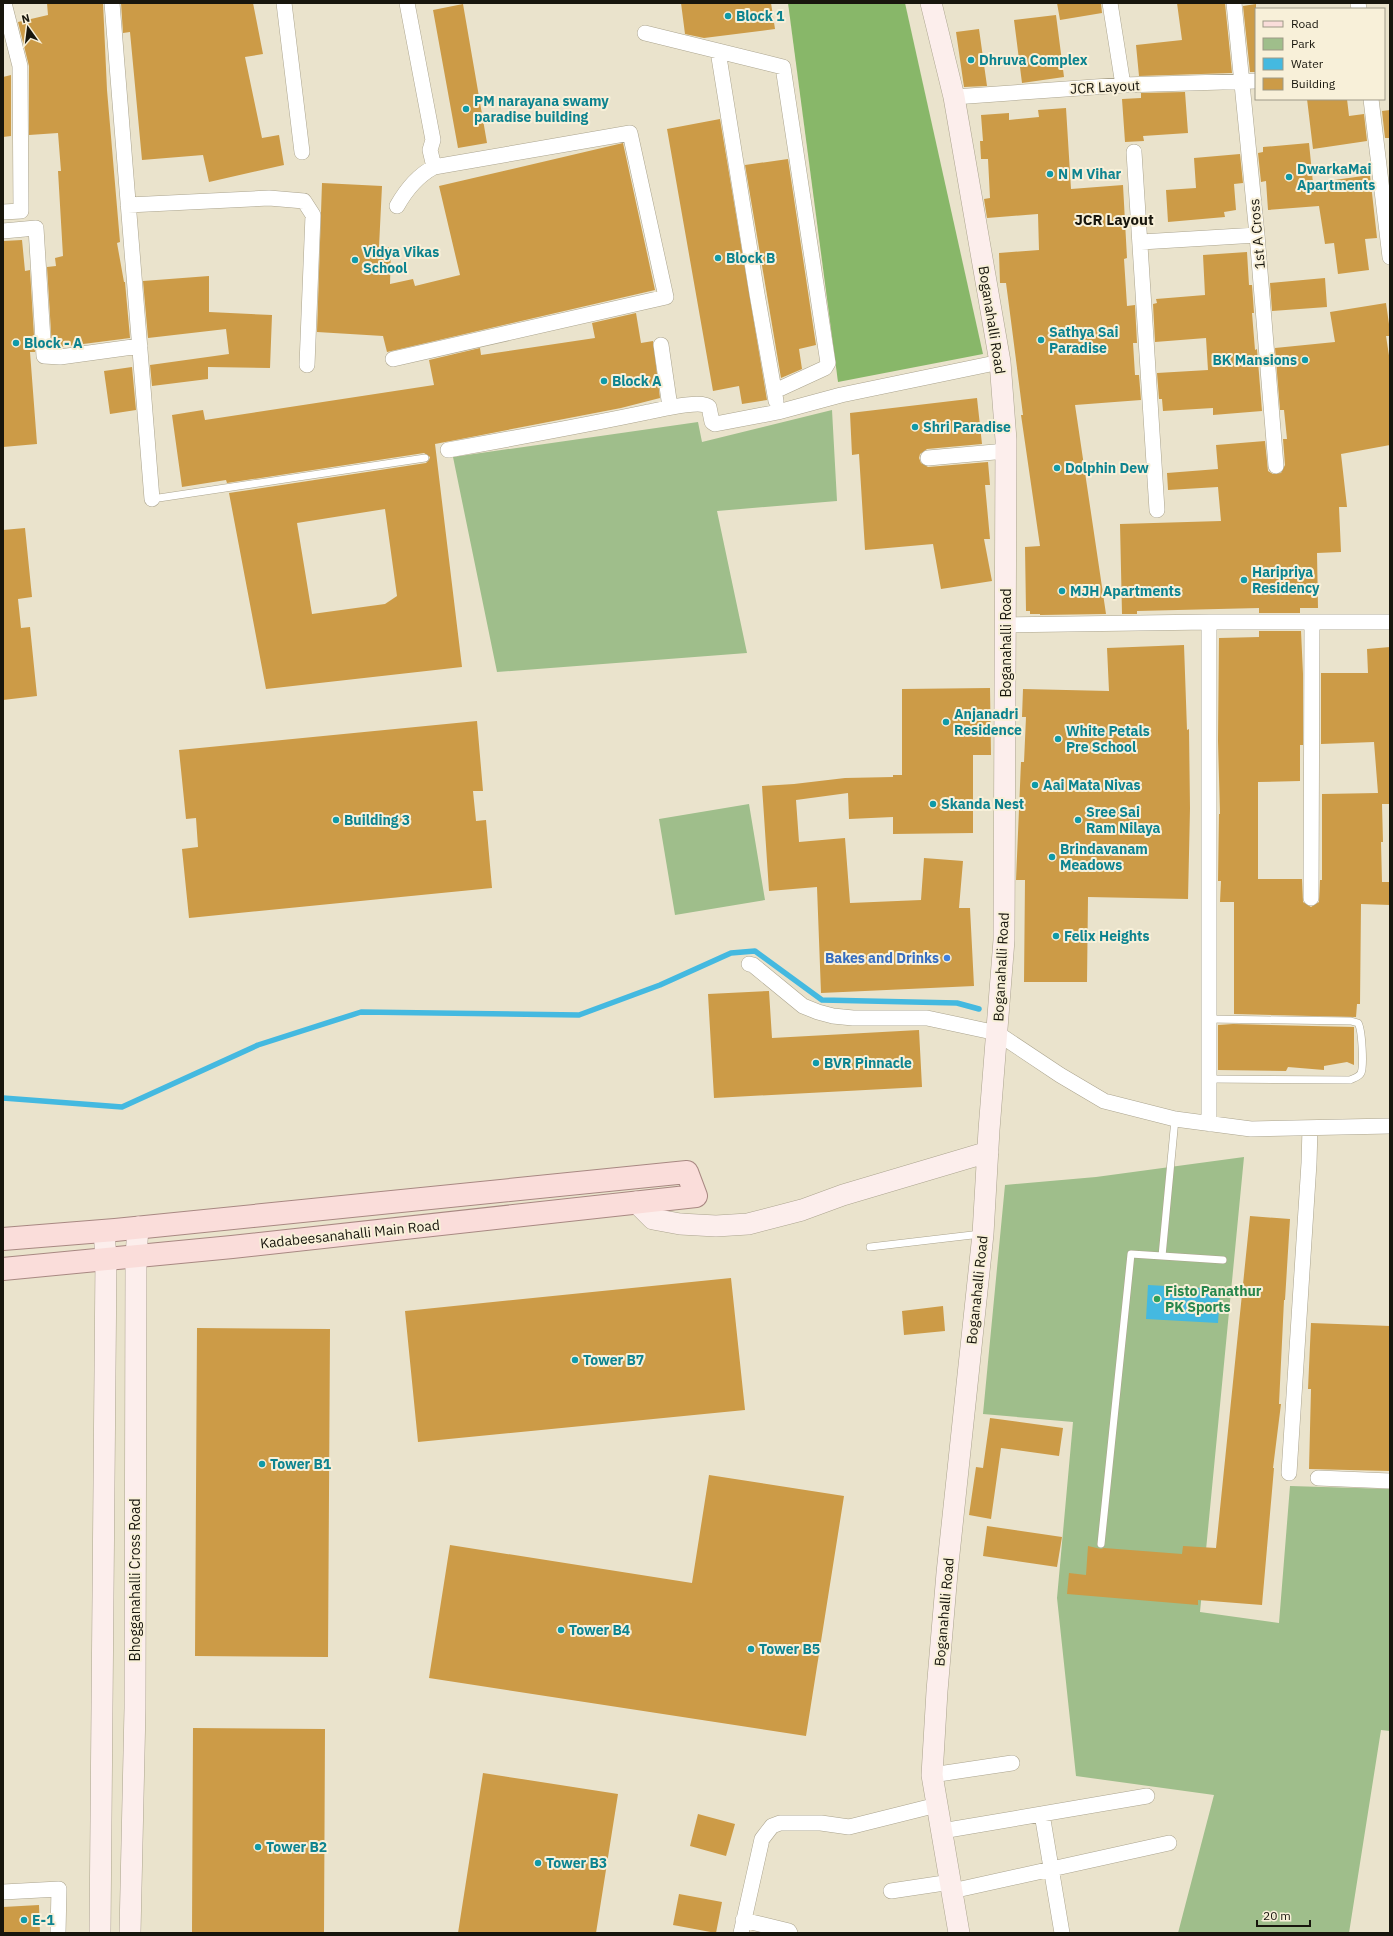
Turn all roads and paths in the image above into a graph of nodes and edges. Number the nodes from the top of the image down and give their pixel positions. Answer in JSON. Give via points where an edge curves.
{"nodes":[{"id":1,"x":4,"y":3,"type":"edge"},
{"id":2,"x":112,"y":3,"type":"edge"},
{"id":3,"x":284,"y":3,"type":"edge"},
{"id":4,"x":408,"y":3,"type":"edge"},
{"id":5,"x":931,"y":3,"type":"edge"},
{"id":6,"x":1110,"y":3,"type":"edge"},
{"id":7,"x":1234,"y":3,"type":"edge"},
{"id":8,"x":645,"y":33,"type":"dead end"},
{"id":9,"x":718,"y":51,"type":"junction"},
{"id":10,"x":1249,"y":82,"type":"edge"},
{"id":11,"x":1123,"y":85,"type":"junction"},
{"id":12,"x":954,"y":97,"type":"junction"},
{"id":13,"x":1371,"y":100,"type":"edge"},
{"id":14,"x":302,"y":152,"type":"dead end"},
{"id":15,"x":1134,"y":152,"type":"dead end"},
{"id":16,"x":439,"y":166,"type":"junction"},
{"id":17,"x":128,"y":205,"type":"junction"},
{"id":18,"x":397,"y":206,"type":"dead end"},
{"id":19,"x":3,"y":212,"type":"edge"},
{"id":20,"x":3,"y":231,"type":"edge"},
{"id":21,"x":1257,"y":235,"type":"junction"},
{"id":22,"x":1141,"y":242,"type":"junction"},
{"id":23,"x":1390,"y":257,"type":"edge"},
{"id":24,"x":661,"y":345,"type":"dead end"},
{"id":25,"x":140,"y":346,"type":"junction"},
{"id":26,"x":394,"y":359,"type":"dead end"},
{"id":27,"x":1000,"y":362,"type":"junction"},
{"id":28,"x":307,"y":365,"type":"dead end"},
{"id":29,"x":775,"y":391,"type":"junction"},
{"id":30,"x":670,"y":407,"type":"junction"},
{"id":31,"x":778,"y":412,"type":"junction"},
{"id":32,"x":448,"y":450,"type":"dead end"},
{"id":33,"x":1006,"y":451,"type":"junction"},
{"id":34,"x":425,"y":458,"type":"dead end"},
{"id":35,"x":928,"y":458,"type":"dead end"},
{"id":36,"x":1276,"y":466,"type":"dead end"},
{"id":37,"x":152,"y":499,"type":"joint"},
{"id":38,"x":1157,"y":510,"type":"dead end"},
{"id":39,"x":1209,"y":622,"type":"junction"},
{"id":40,"x":1312,"y":622,"type":"junction"},
{"id":41,"x":1390,"y":622,"type":"edge"},
{"id":42,"x":1006,"y":626,"type":"junction"},
{"id":43,"x":1311,"y":898,"type":"dead end"},
{"id":44,"x":749,"y":964,"type":"dead end"},
{"id":45,"x":1209,"y":1019,"type":"junction"},
{"id":46,"x":997,"y":1033,"type":"junction"},
{"id":47,"x":1209,"y":1079,"type":"junction"},
{"id":48,"x":1209,"y":1118,"type":"junction"},
{"id":49,"x":1175,"y":1119,"type":"junction"},
{"id":50,"x":1390,"y":1126,"type":"edge"},
{"id":51,"x":1310,"y":1128,"type":"junction"},
{"id":52,"x":988,"y":1152,"type":"junction"},
{"id":53,"x":636,"y":1202,"type":"junction"},
{"id":54,"x":138,"y":1228,"type":"junction"},
{"id":55,"x":104,"y":1231,"type":"junction"},
{"id":56,"x":983,"y":1234,"type":"junction"},
{"id":57,"x":3,"y":1239,"type":"edge"},
{"id":58,"x":870,"y":1247,"type":"dead end"},
{"id":59,"x":1162,"y":1256,"type":"junction"},
{"id":60,"x":136,"y":1257,"type":"junction"},
{"id":61,"x":106,"y":1259,"type":"junction"},
{"id":62,"x":1224,"y":1260,"type":"dead end"},
{"id":63,"x":3,"y":1269,"type":"edge"},
{"id":64,"x":1289,"y":1473,"type":"dead end"},
{"id":65,"x":1318,"y":1478,"type":"dead end"},
{"id":66,"x":1390,"y":1481,"type":"edge"},
{"id":67,"x":1101,"y":1544,"type":"dead end"},
{"id":68,"x":102,"y":1705,"type":"junction"},
{"id":69,"x":135,"y":1708,"type":"junction"},
{"id":70,"x":1012,"y":1763,"type":"dead end"},
{"id":71,"x":932,"y":1775,"type":"junction"},
{"id":72,"x":1147,"y":1796,"type":"dead end"},
{"id":73,"x":937,"y":1805,"type":"junction"},
{"id":74,"x":1042,"y":1814,"type":"junction"},
{"id":75,"x":942,"y":1831,"type":"junction"},
{"id":76,"x":1169,"y":1843,"type":"dead end"},
{"id":77,"x":1052,"y":1869,"type":"junction"},
{"id":78,"x":951,"y":1886,"type":"junction"},
{"id":79,"x":891,"y":1891,"type":"dead end"},
{"id":80,"x":3,"y":1892,"type":"edge"},
{"id":81,"x":742,"y":1926,"type":"edge"},
{"id":82,"x":58,"y":1933,"type":"edge"},
{"id":83,"x":100,"y":1933,"type":"edge"},
{"id":84,"x":130,"y":1933,"type":"edge"},
{"id":85,"x":790,"y":1933,"type":"edge"},
{"id":86,"x":959,"y":1933,"type":"edge"},
{"id":87,"x":1062,"y":1933,"type":"edge"}],
"edges":[{"from":1,"to":19,"type":"street","via":[[20,66],[20,211]]},
{"from":2,"to":17,"type":"street"},
{"from":3,"to":14,"type":"street"},
{"from":4,"to":16,"type":"street","via":[[433,140],[430,150]]},
{"from":5,"to":12,"type":"street","name":"Boganahalli Road"},
{"from":6,"to":11,"type":"street"},
{"from":7,"to":10,"type":"street","name":"1st A Cross"},
{"from":8,"to":9,"type":"street"},
{"from":9,"to":29,"type":"street"},
{"from":9,"to":29,"type":"street","via":[[783,67],[828,363],[825,368]]},
{"from":10,"to":11,"type":"street","name":"JCR Layout"},
{"from":10,"to":21,"type":"street","name":"1st A Cross"},
{"from":11,"to":12,"type":"street","name":"JCR Layout"},
{"from":12,"to":27,"type":"street","name":"Boganahalli Road"},
{"from":13,"to":23,"type":"street"},
{"from":15,"to":22,"type":"street"},
{"from":16,"to":18,"type":"street","via":[[424,172]]},
{"from":16,"to":26,"type":"street","via":[[630,133],[666,296]]},
{"from":17,"to":25,"type":"street"},
{"from":17,"to":28,"type":"street","via":[[269,198],[304,201],[313,215]]},
{"from":20,"to":25,"type":"street","via":[[36,228],[40,357],[60,357]]},
{"from":21,"to":22,"type":"street"},
{"from":21,"to":36,"type":"street","name":"1st A Cross"},
{"from":22,"to":38,"type":"street"},
{"from":24,"to":30,"type":"street"},
{"from":25,"to":37,"type":"street"},
{"from":27,"to":31,"type":"street","via":[[841,395]]},
{"from":27,"to":33,"type":"street","name":"Boganahalli Road"},
{"from":29,"to":31,"type":"street"},
{"from":30,"to":31,"type":"street","via":[[707,404],[712,422],[715,424]]},
{"from":30,"to":32,"type":"street"},
{"from":33,"to":35,"type":"street"},
{"from":33,"to":42,"type":"street","name":"Boganahalli Road"},
{"from":34,"to":37,"type":"lane"},
{"from":39,"to":40,"type":"street"},
{"from":39,"to":42,"type":"street"},
{"from":39,"to":45,"type":"street"},
{"from":40,"to":41,"type":"street"},
{"from":40,"to":43,"type":"street"},
{"from":42,"to":46,"type":"street","name":"Boganahalli Road","via":[[1004,940]]},
{"from":44,"to":46,"type":"street","via":[[803,1006],[825,1014],[853,1018],[927,1018]]},
{"from":45,"to":47,"type":"street"},
{"from":45,"to":47,"type":"lane","via":[[1351,1021],[1361,1027],[1362,1037],[1361,1073],[1350,1080]]},
{"from":46,"to":49,"type":"street","via":[[1104,1101]]},
{"from":46,"to":52,"type":"street","name":"Boganahalli Road"},
{"from":47,"to":48,"type":"street"},
{"from":48,"to":49,"type":"street"},
{"from":48,"to":51,"type":"street","via":[[1251,1129]]},
{"from":49,"to":59,"type":"lane"},
{"from":50,"to":51,"type":"street"},
{"from":51,"to":64,"type":"street"},
{"from":52,"to":53,"type":"street","via":[[843,1195],[802,1210],[748,1224],[716,1226],[653,1219]]},
{"from":52,"to":56,"type":"street","name":"Boganahalli Road"},
{"from":53,"to":54,"type":"main road","name":"Kadabeesanahalli Main Road","via":[[696,1196],[687,1172]]},
{"from":53,"to":60,"type":"main road","name":"Kadabeesanahalli Main Road"},
{"from":54,"to":55,"type":"main road","name":"Kadabeesanahalli Main Road"},
{"from":54,"to":60,"type":"street","name":"Bhogganahalli Cross Road"},
{"from":55,"to":57,"type":"main road","name":"Kadabeesanahalli Main Road"},
{"from":55,"to":61,"type":"street"},
{"from":56,"to":58,"type":"lane"},
{"from":56,"to":71,"type":"street","name":"Boganahalli Road","via":[[947,1573],[936,1692]]},
{"from":59,"to":62,"type":"lane"},
{"from":59,"to":67,"type":"lane","via":[[1130,1254]]},
{"from":60,"to":61,"type":"main road","name":"Kadabeesanahalli Main Road"},
{"from":60,"to":69,"type":"street","name":"Bhogganahalli Cross Road"},
{"from":61,"to":63,"type":"main road","name":"Kadabeesanahalli Main Road"},
{"from":61,"to":68,"type":"street"},
{"from":65,"to":66,"type":"street"},
{"from":68,"to":69,"type":"street"},
{"from":68,"to":83,"type":"street"},
{"from":69,"to":84,"type":"street","name":"Bhogganahalli Cross Road"},
{"from":70,"to":71,"type":"street"},
{"from":71,"to":73,"type":"street","name":"Boganahalli Road"},
{"from":72,"to":74,"type":"street"},
{"from":73,"to":75,"type":"street","name":"Boganahalli Road"},
{"from":73,"to":81,"type":"street","via":[[849,1827],[821,1822],[772,1826],[762,1839]]},
{"from":74,"to":75,"type":"street"},
{"from":74,"to":77,"type":"street"},
{"from":75,"to":78,"type":"street","name":"Boganahalli Road"},
{"from":76,"to":77,"type":"street"},
{"from":77,"to":78,"type":"street"},
{"from":77,"to":87,"type":"street"},
{"from":78,"to":79,"type":"street"},
{"from":78,"to":86,"type":"street","name":"Boganahalli Road"},
{"from":80,"to":82,"type":"street","via":[[59,1889]]},
{"from":81,"to":85,"type":"street"}]}
